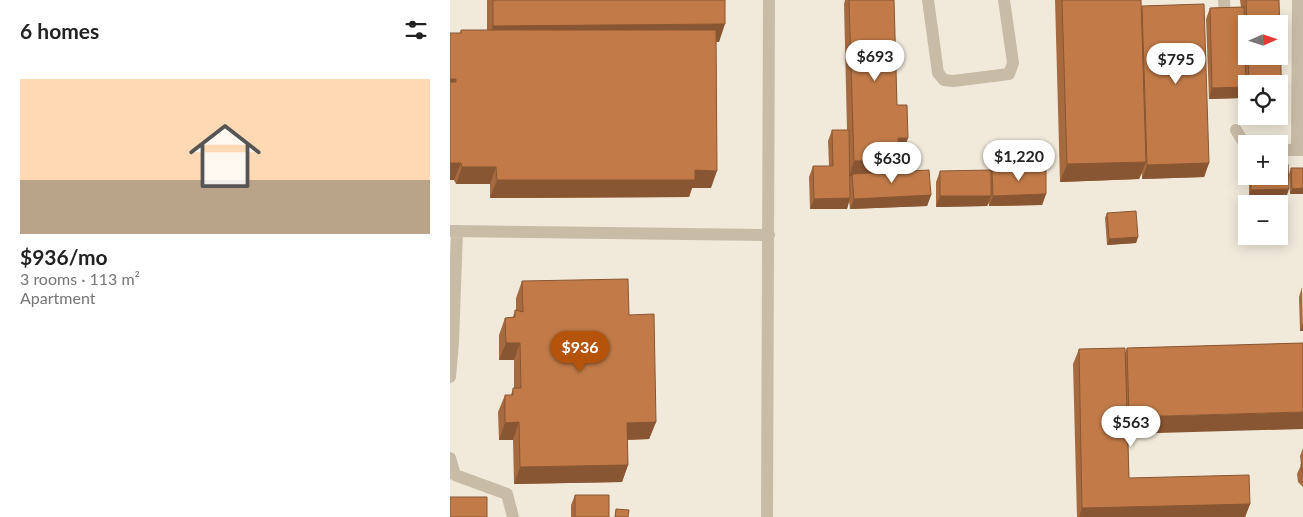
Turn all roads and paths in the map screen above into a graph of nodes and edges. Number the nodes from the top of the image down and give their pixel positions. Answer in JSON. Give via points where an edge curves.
{"nodes":[{"id":1,"x":768,"y":0,"type":"edge"},
{"id":2,"x":928,"y":0,"type":"edge"},
{"id":3,"x":1004,"y":0,"type":"edge"},
{"id":4,"x":1224,"y":0,"type":"edge"},
{"id":5,"x":1298,"y":0,"type":"edge"},
{"id":6,"x":1225,"y":16,"type":"edge"},
{"id":7,"x":1236,"y":130,"type":"dead end"},
{"id":8,"x":1239,"y":135,"type":"edge"},
{"id":9,"x":1300,"y":150,"type":"edge"},
{"id":10,"x":453,"y":231,"type":"edge"},
{"id":11,"x":769,"y":236,"type":"junction"},
{"id":12,"x":450,"y":377,"type":"edge"},
{"id":13,"x":450,"y":458,"type":"edge"},
{"id":14,"x":514,"y":517,"type":"edge"},
{"id":15,"x":768,"y":517,"type":"edge"}],
"edges":[{"from":1,"to":11,"type":"street"},
{"from":2,"to":3,"type":"street","via":[[938,73],[944,80],[953,81],[1009,74],[1012,70]]},
{"from":4,"to":6,"type":"street"},
{"from":5,"to":9,"type":"street"},
{"from":7,"to":8,"type":"street"},
{"from":10,"to":11,"type":"street"},
{"from":10,"to":12,"type":"street"},
{"from":11,"to":15,"type":"street"},
{"from":13,"to":14,"type":"street","via":[[456,475],[507,494]]}]}
